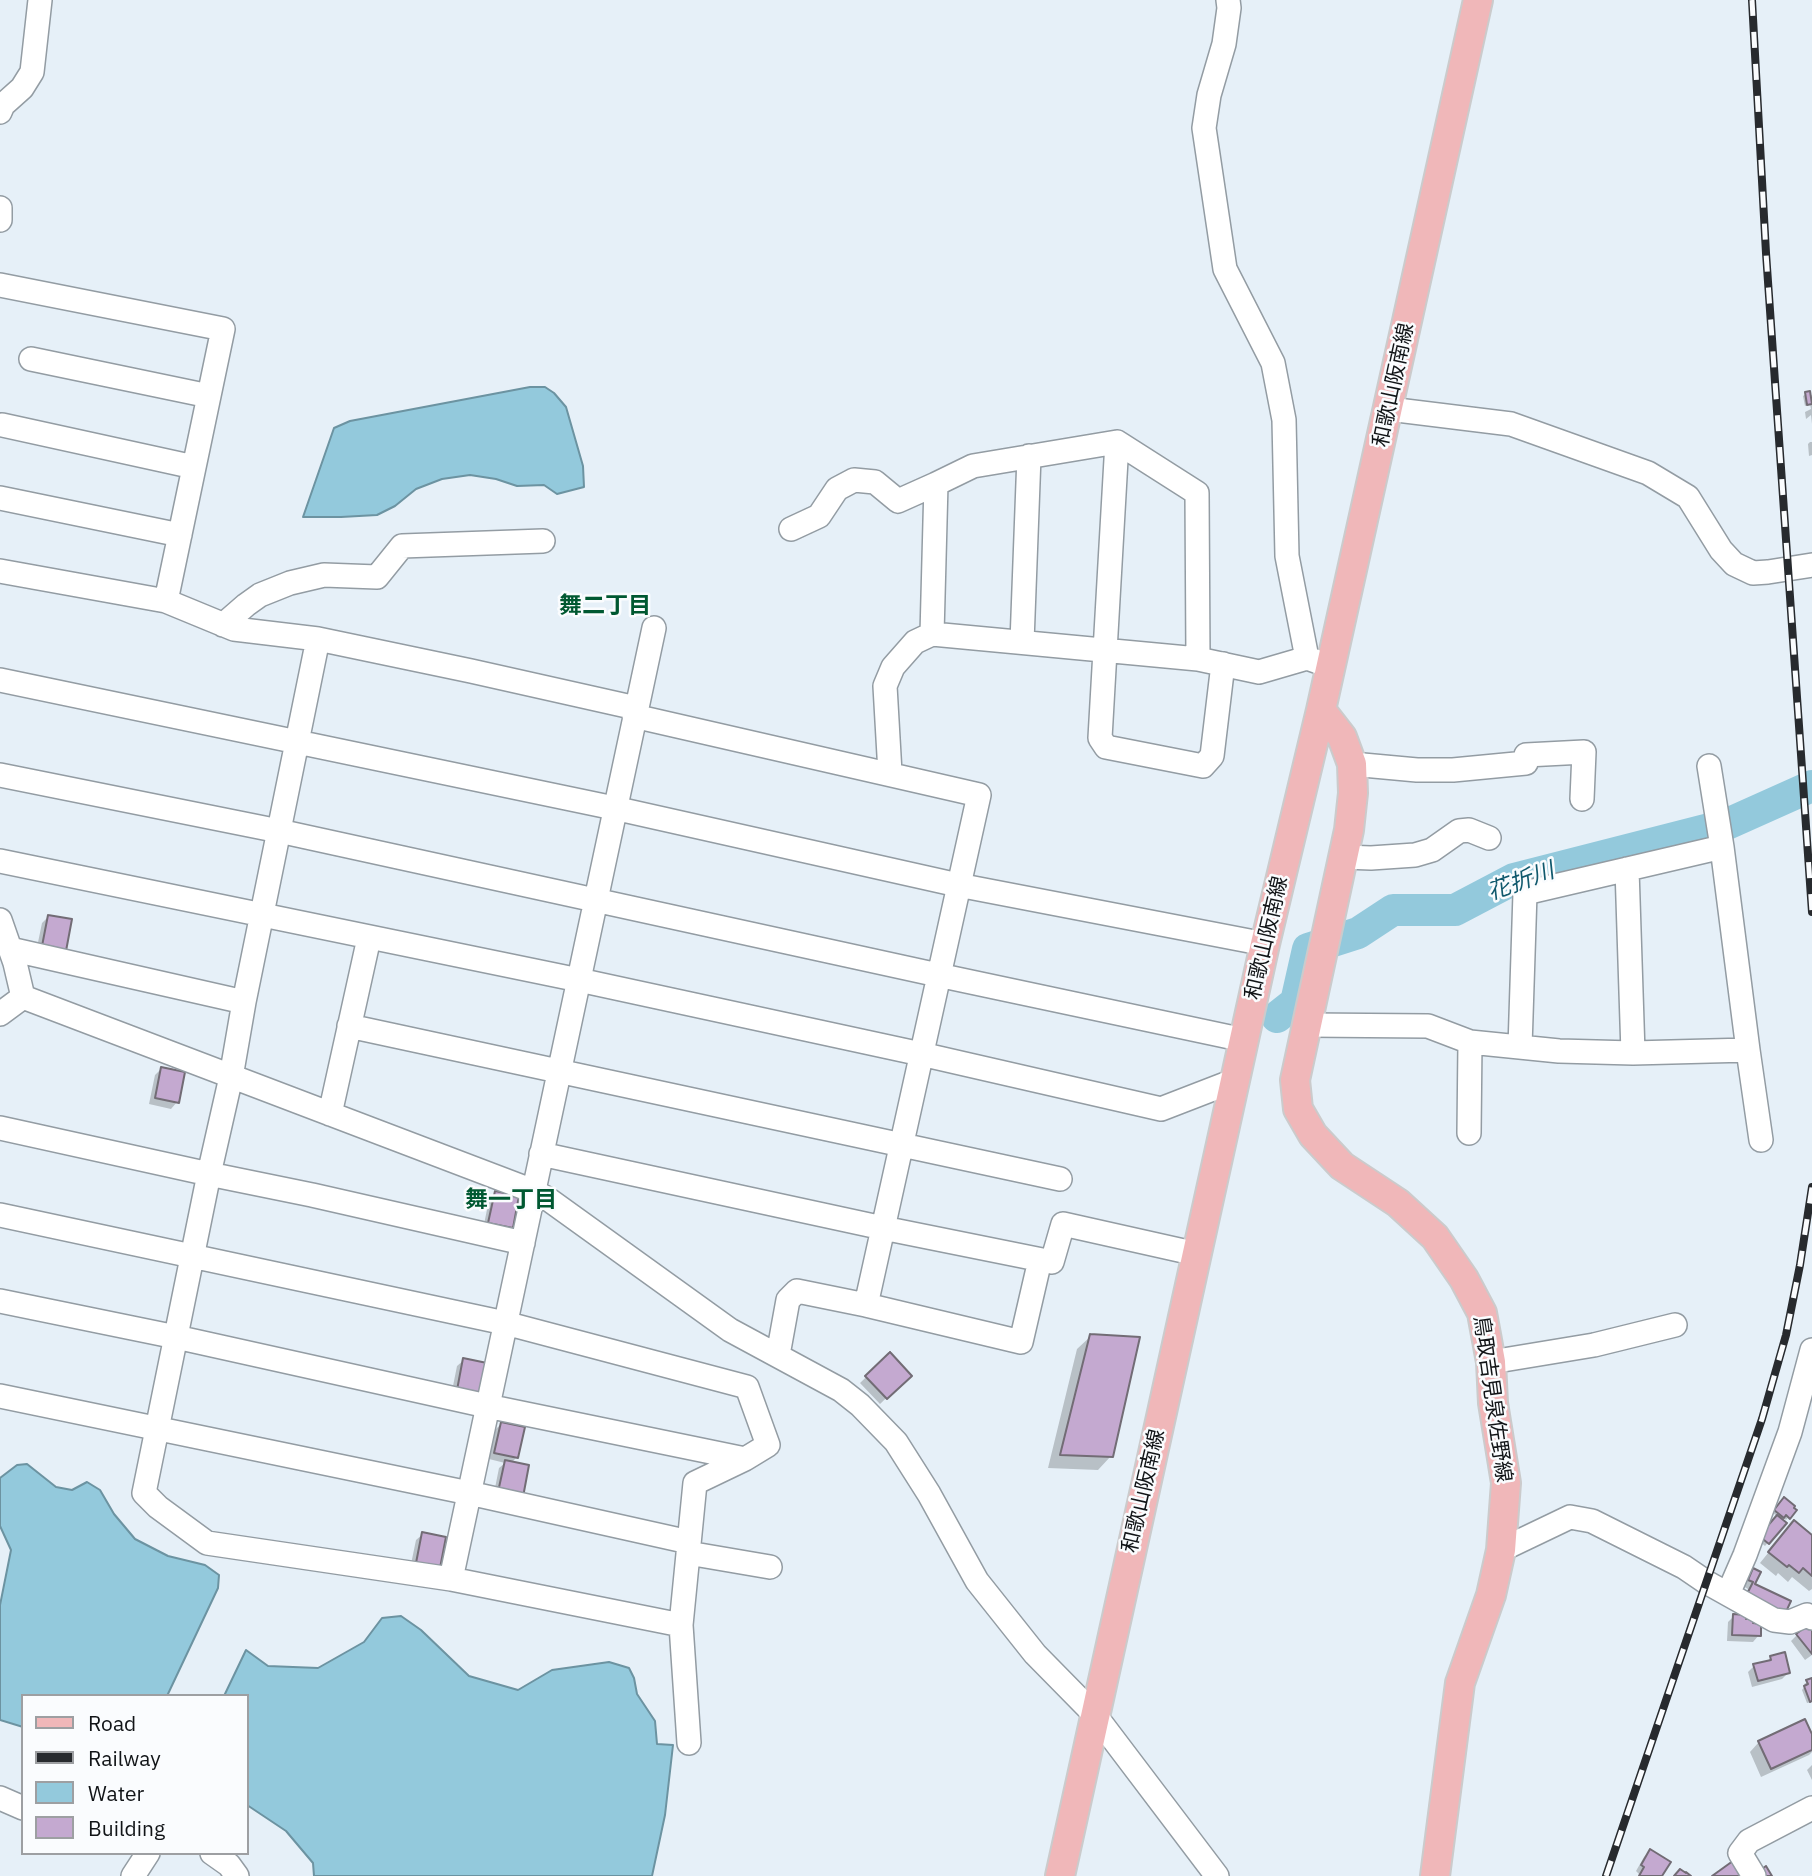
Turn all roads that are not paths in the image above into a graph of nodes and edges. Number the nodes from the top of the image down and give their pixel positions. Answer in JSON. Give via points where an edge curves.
{"nodes":[{"id":1,"x":40,"y":0,"type":"edge"},
{"id":2,"x":1228,"y":0,"type":"edge"},
{"id":3,"x":1478,"y":0,"type":"edge"},
{"id":4,"x":0,"y":112,"type":"edge"},
{"id":5,"x":0,"y":208,"type":"edge"},
{"id":6,"x":0,"y":220,"type":"edge"},
{"id":7,"x":0,"y":285,"type":"edge"},
{"id":8,"x":31,"y":359,"type":"dead end"},
{"id":9,"x":209,"y":396,"type":"junction"},
{"id":10,"x":1389,"y":409,"type":"junction"},
{"id":11,"x":2,"y":425,"type":"dead end"},
{"id":12,"x":1117,"y":442,"type":"junction"},
{"id":13,"x":1029,"y":456,"type":"junction"},
{"id":14,"x":194,"y":467,"type":"junction"},
{"id":15,"x":936,"y":484,"type":"junction"},
{"id":16,"x":0,"y":498,"type":"edge"},
{"id":17,"x":791,"y":528,"type":"dead end"},
{"id":18,"x":180,"y":536,"type":"junction"},
{"id":19,"x":543,"y":541,"type":"dead end"},
{"id":20,"x":1812,"y":565,"type":"edge"},
{"id":21,"x":0,"y":571,"type":"edge"},
{"id":22,"x":166,"y":601,"type":"junction"},
{"id":23,"x":223,"y":625,"type":"junction"},
{"id":24,"x":654,"y":628,"type":"dead end"},
{"id":25,"x":932,"y":634,"type":"junction"},
{"id":26,"x":318,"y":639,"type":"junction"},
{"id":27,"x":1022,"y":642,"type":"junction"},
{"id":28,"x":1105,"y":650,"type":"junction"},
{"id":29,"x":1198,"y":659,"type":"junction"},
{"id":30,"x":1319,"y":662,"type":"junction"},
{"id":31,"x":1223,"y":664,"type":"junction"},
{"id":32,"x":0,"y":680,"type":"edge"},
{"id":33,"x":1321,"y":710,"type":"junction"},
{"id":34,"x":635,"y":712,"type":"junction"},
{"id":35,"x":296,"y":742,"type":"junction"},
{"id":36,"x":1352,"y":764,"type":"junction"},
{"id":37,"x":1709,"y":766,"type":"dead end"},
{"id":38,"x":890,"y":773,"type":"junction"},
{"id":39,"x":0,"y":775,"type":"edge"},
{"id":40,"x":1582,"y":799,"type":"dead end"},
{"id":41,"x":614,"y":808,"type":"junction"},
{"id":42,"x":279,"y":831,"type":"junction"},
{"id":43,"x":1489,"y":838,"type":"dead end"},
{"id":44,"x":1722,"y":847,"type":"junction"},
{"id":45,"x":1344,"y":857,"type":"junction"},
{"id":46,"x":0,"y":861,"type":"edge"},
{"id":47,"x":1627,"y":869,"type":"junction"},
{"id":48,"x":958,"y":885,"type":"junction"},
{"id":49,"x":596,"y":900,"type":"junction"},
{"id":50,"x":262,"y":916,"type":"junction"},
{"id":51,"x":0,"y":920,"type":"edge"},
{"id":52,"x":369,"y":938,"type":"junction"},
{"id":53,"x":1265,"y":944,"type":"junction"},
{"id":54,"x":10,"y":948,"type":"junction"},
{"id":55,"x":939,"y":975,"type":"junction"},
{"id":56,"x":579,"y":980,"type":"junction"},
{"id":57,"x":23,"y":997,"type":"junction"},
{"id":58,"x":244,"y":1002,"type":"junction"},
{"id":59,"x":0,"y":1014,"type":"edge"},
{"id":60,"x":1308,"y":1025,"type":"junction"},
{"id":61,"x":349,"y":1026,"type":"junction"},
{"id":62,"x":1244,"y":1040,"type":"junction"},
{"id":63,"x":1470,"y":1042,"type":"junction"},
{"id":64,"x":1520,"y":1047,"type":"junction"},
{"id":65,"x":1748,"y":1050,"type":"junction"},
{"id":66,"x":921,"y":1054,"type":"junction"},
{"id":67,"x":1633,"y":1054,"type":"junction"},
{"id":68,"x":559,"y":1071,"type":"junction"},
{"id":69,"x":231,"y":1077,"type":"junction"},
{"id":70,"x":1236,"y":1080,"type":"junction"},
{"id":71,"x":330,"y":1114,"type":"junction"},
{"id":72,"x":0,"y":1128,"type":"edge"},
{"id":73,"x":1469,"y":1133,"type":"dead end"},
{"id":74,"x":1761,"y":1140,"type":"dead end"},
{"id":75,"x":901,"y":1145,"type":"junction"},
{"id":76,"x":541,"y":1154,"type":"junction"},
{"id":77,"x":209,"y":1174,"type":"junction"},
{"id":78,"x":1060,"y":1179,"type":"dead end"},
{"id":79,"x":533,"y":1191,"type":"junction"},
{"id":80,"x":0,"y":1215,"type":"edge"},
{"id":81,"x":883,"y":1228,"type":"junction"},
{"id":82,"x":523,"y":1243,"type":"junction"},
{"id":83,"x":1197,"y":1254,"type":"junction"},
{"id":84,"x":192,"y":1255,"type":"junction"},
{"id":85,"x":1040,"y":1260,"type":"junction"},
{"id":86,"x":0,"y":1301,"type":"edge"},
{"id":87,"x":866,"y":1304,"type":"junction"},
{"id":88,"x":505,"y":1323,"type":"junction"},
{"id":89,"x":1675,"y":1325,"type":"dead end"},
{"id":90,"x":176,"y":1337,"type":"junction"},
{"id":91,"x":1812,"y":1350,"type":"edge"},
{"id":92,"x":778,"y":1355,"type":"junction"},
{"id":93,"x":1490,"y":1362,"type":"junction"},
{"id":94,"x":0,"y":1396,"type":"edge"},
{"id":95,"x":487,"y":1406,"type":"junction"},
{"id":96,"x":156,"y":1428,"type":"junction"},
{"id":97,"x":745,"y":1458,"type":"junction"},
{"id":98,"x":469,"y":1493,"type":"junction"},
{"id":99,"x":689,"y":1547,"type":"junction"},
{"id":100,"x":1501,"y":1550,"type":"junction"},
{"id":101,"x":770,"y":1567,"type":"dead end"},
{"id":102,"x":451,"y":1579,"type":"junction"},
{"id":103,"x":1728,"y":1594,"type":"junction"},
{"id":104,"x":1812,"y":1618,"type":"edge"},
{"id":105,"x":681,"y":1625,"type":"junction"},
{"id":106,"x":1095,"y":1715,"type":"junction"},
{"id":107,"x":689,"y":1743,"type":"dead end"},
{"id":108,"x":0,"y":1798,"type":"edge"},
{"id":109,"x":21,"y":1807,"type":"edge"},
{"id":110,"x":1812,"y":1808,"type":"edge"},
{"id":111,"x":147,"y":1855,"type":"edge"},
{"id":112,"x":215,"y":1855,"type":"edge"},
{"id":113,"x":133,"y":1876,"type":"edge"},
{"id":114,"x":237,"y":1876,"type":"edge"},
{"id":115,"x":1060,"y":1876,"type":"edge"},
{"id":116,"x":1217,"y":1876,"type":"edge"},
{"id":117,"x":1435,"y":1876,"type":"edge"},
{"id":118,"x":1754,"y":1876,"type":"edge"}],
"edges":[{"from":1,"to":4,"type":"street","via":[[32,72]]},
{"from":2,"to":30,"type":"street","via":[[1224,44],[1204,128],[1225,269],[1276,374],[1284,420],[1287,556]]},
{"from":3,"to":10,"type":"main road","name":"和歌山阪南線"},
{"from":5,"to":6,"type":"street"},
{"from":7,"to":9,"type":"street","via":[[223,329]]},
{"from":8,"to":9,"type":"street"},
{"from":9,"to":14,"type":"street"},
{"from":10,"to":20,"type":"street","via":[[1511,424],[1648,473],[1688,497],[1734,564],[1753,573]]},
{"from":10,"to":30,"type":"main road","name":"和歌山阪南線"},
{"from":11,"to":14,"type":"street"},
{"from":12,"to":13,"type":"street"},
{"from":12,"to":28,"type":"street"},
{"from":12,"to":29,"type":"street","via":[[1197,493]]},
{"from":13,"to":15,"type":"street","via":[[972,467]]},
{"from":13,"to":27,"type":"street"},
{"from":14,"to":18,"type":"street"},
{"from":15,"to":17,"type":"street","via":[[898,501],[875,482],[854,480],[837,489],[819,516]]},
{"from":15,"to":25,"type":"street"},
{"from":16,"to":18,"type":"street"},
{"from":18,"to":22,"type":"street"},
{"from":19,"to":23,"type":"street","via":[[402,546],[377,577],[324,575],[290,583],[260,595]]},
{"from":21,"to":22,"type":"street"},
{"from":22,"to":23,"type":"street"},
{"from":23,"to":26,"type":"street"},
{"from":24,"to":34,"type":"street"},
{"from":25,"to":27,"type":"street"},
{"from":25,"to":38,"type":"street","via":[[915,642],[893,667],[885,685]]},
{"from":26,"to":34,"type":"street"},
{"from":26,"to":35,"type":"street"},
{"from":27,"to":28,"type":"street"},
{"from":28,"to":29,"type":"street"},
{"from":28,"to":31,"type":"street","via":[[1100,738],[1106,747],[1203,766],[1212,756]]},
{"from":29,"to":31,"type":"street"},
{"from":30,"to":31,"type":"street","via":[[1259,672]]},
{"from":30,"to":33,"type":"main road","name":"和歌山阪南線"},
{"from":32,"to":35,"type":"street"},
{"from":33,"to":36,"type":"main road","name":"鳥取吉見泉佐野線","via":[[1342,737]]},
{"from":33,"to":53,"type":"main road","name":"和歌山阪南線"},
{"from":34,"to":38,"type":"street"},
{"from":34,"to":41,"type":"street"},
{"from":35,"to":41,"type":"street"},
{"from":35,"to":42,"type":"street"},
{"from":36,"to":40,"type":"street","via":[[1453,770],[1526,763],[1526,755],[1584,751]]},
{"from":36,"to":45,"type":"main road","name":"鳥取吉見泉佐野線"},
{"from":37,"to":44,"type":"street"},
{"from":38,"to":48,"type":"street","via":[[979,795]]},
{"from":39,"to":42,"type":"street"},
{"from":41,"to":48,"type":"street"},
{"from":41,"to":49,"type":"street"},
{"from":42,"to":49,"type":"street"},
{"from":42,"to":50,"type":"street"},
{"from":43,"to":45,"type":"street","via":[[1459,831],[1432,850],[1415,855]]},
{"from":44,"to":47,"type":"street"},
{"from":44,"to":65,"type":"street"},
{"from":45,"to":60,"type":"main road","name":"鳥取吉見泉佐野線"},
{"from":46,"to":50,"type":"street"},
{"from":47,"to":64,"type":"street","via":[[1525,892]]},
{"from":47,"to":67,"type":"street"},
{"from":48,"to":53,"type":"street"},
{"from":48,"to":55,"type":"street"},
{"from":49,"to":55,"type":"street"},
{"from":49,"to":56,"type":"street"},
{"from":50,"to":52,"type":"street"},
{"from":50,"to":58,"type":"street"},
{"from":51,"to":54,"type":"street"},
{"from":52,"to":56,"type":"street"},
{"from":52,"to":61,"type":"street"},
{"from":53,"to":62,"type":"main road","name":"和歌山阪南線"},
{"from":54,"to":57,"type":"street"},
{"from":54,"to":58,"type":"street"},
{"from":55,"to":62,"type":"street"},
{"from":55,"to":66,"type":"street"},
{"from":56,"to":66,"type":"street"},
{"from":56,"to":68,"type":"street"},
{"from":57,"to":59,"type":"street"},
{"from":57,"to":69,"type":"street"},
{"from":58,"to":69,"type":"street"},
{"from":60,"to":63,"type":"street","via":[[1428,1026]]},
{"from":60,"to":93,"type":"main road","name":"鳥取吉見泉佐野線","via":[[1295,1080],[1298,1109],[1313,1135],[1342,1166],[1398,1203],[1434,1237],[1482,1313]]},
{"from":61,"to":68,"type":"street"},
{"from":61,"to":71,"type":"street"},
{"from":62,"to":70,"type":"main road","name":"和歌山阪南線"},
{"from":63,"to":64,"type":"street"},
{"from":63,"to":73,"type":"street"},
{"from":64,"to":67,"type":"street"},
{"from":65,"to":67,"type":"street"},
{"from":65,"to":74,"type":"street"},
{"from":66,"to":70,"type":"street","via":[[1161,1109]]},
{"from":66,"to":75,"type":"street"},
{"from":68,"to":75,"type":"street"},
{"from":68,"to":76,"type":"street"},
{"from":69,"to":71,"type":"street"},
{"from":69,"to":77,"type":"street"},
{"from":70,"to":83,"type":"main road","name":"和歌山阪南線"},
{"from":71,"to":79,"type":"street"},
{"from":72,"to":77,"type":"street"},
{"from":75,"to":78,"type":"street"},
{"from":75,"to":81,"type":"street"},
{"from":76,"to":79,"type":"street"},
{"from":76,"to":81,"type":"street"},
{"from":77,"to":82,"type":"street"},
{"from":77,"to":84,"type":"street"},
{"from":79,"to":82,"type":"street"},
{"from":79,"to":92,"type":"street","via":[[730,1330]]},
{"from":80,"to":84,"type":"street"},
{"from":81,"to":85,"type":"street"},
{"from":81,"to":87,"type":"street"},
{"from":82,"to":88,"type":"street"},
{"from":83,"to":85,"type":"street","via":[[1063,1224],[1052,1262]]},
{"from":83,"to":106,"type":"main road","name":"和歌山阪南線"},
{"from":84,"to":88,"type":"street"},
{"from":84,"to":90,"type":"street"},
{"from":85,"to":87,"type":"street","via":[[1021,1342]]},
{"from":86,"to":90,"type":"street"},
{"from":87,"to":92,"type":"street","via":[[797,1291],[788,1300]]},
{"from":88,"to":95,"type":"street"},
{"from":88,"to":97,"type":"street","via":[[747,1387],[768,1445]]},
{"from":89,"to":93,"type":"street","via":[[1594,1345]]},
{"from":90,"to":95,"type":"street"},
{"from":90,"to":96,"type":"street"},
{"from":91,"to":103,"type":"street","via":[[1790,1432]]},
{"from":92,"to":106,"type":"street","via":[[841,1390],[896,1442],[977,1581],[1035,1654]]},
{"from":93,"to":100,"type":"main road","name":"鳥取吉見泉佐野線","via":[[1506,1483]]},
{"from":94,"to":96,"type":"street"},
{"from":95,"to":97,"type":"street"},
{"from":95,"to":98,"type":"street"},
{"from":96,"to":98,"type":"street"},
{"from":96,"to":102,"type":"street","via":[[144,1493],[207,1543]]},
{"from":97,"to":99,"type":"street","via":[[695,1483]]},
{"from":98,"to":99,"type":"street"},
{"from":98,"to":102,"type":"street"},
{"from":99,"to":101,"type":"street"},
{"from":99,"to":105,"type":"street"},
{"from":100,"to":103,"type":"street","via":[[1570,1517],[1592,1521]]},
{"from":100,"to":117,"type":"main road","name":"鳥取吉見泉佐野線","via":[[1491,1595],[1460,1683]]},
{"from":102,"to":105,"type":"street"},
{"from":103,"to":104,"type":"street","via":[[1774,1620]]},
{"from":105,"to":107,"type":"street"},
{"from":106,"to":115,"type":"main road","name":"和歌山阪南線"},
{"from":106,"to":116,"type":"street"},
{"from":108,"to":109,"type":"street"},
{"from":110,"to":118,"type":"street","via":[[1749,1841],[1740,1853]]},
{"from":111,"to":113,"type":"street"},
{"from":112,"to":114,"type":"street"}]}
